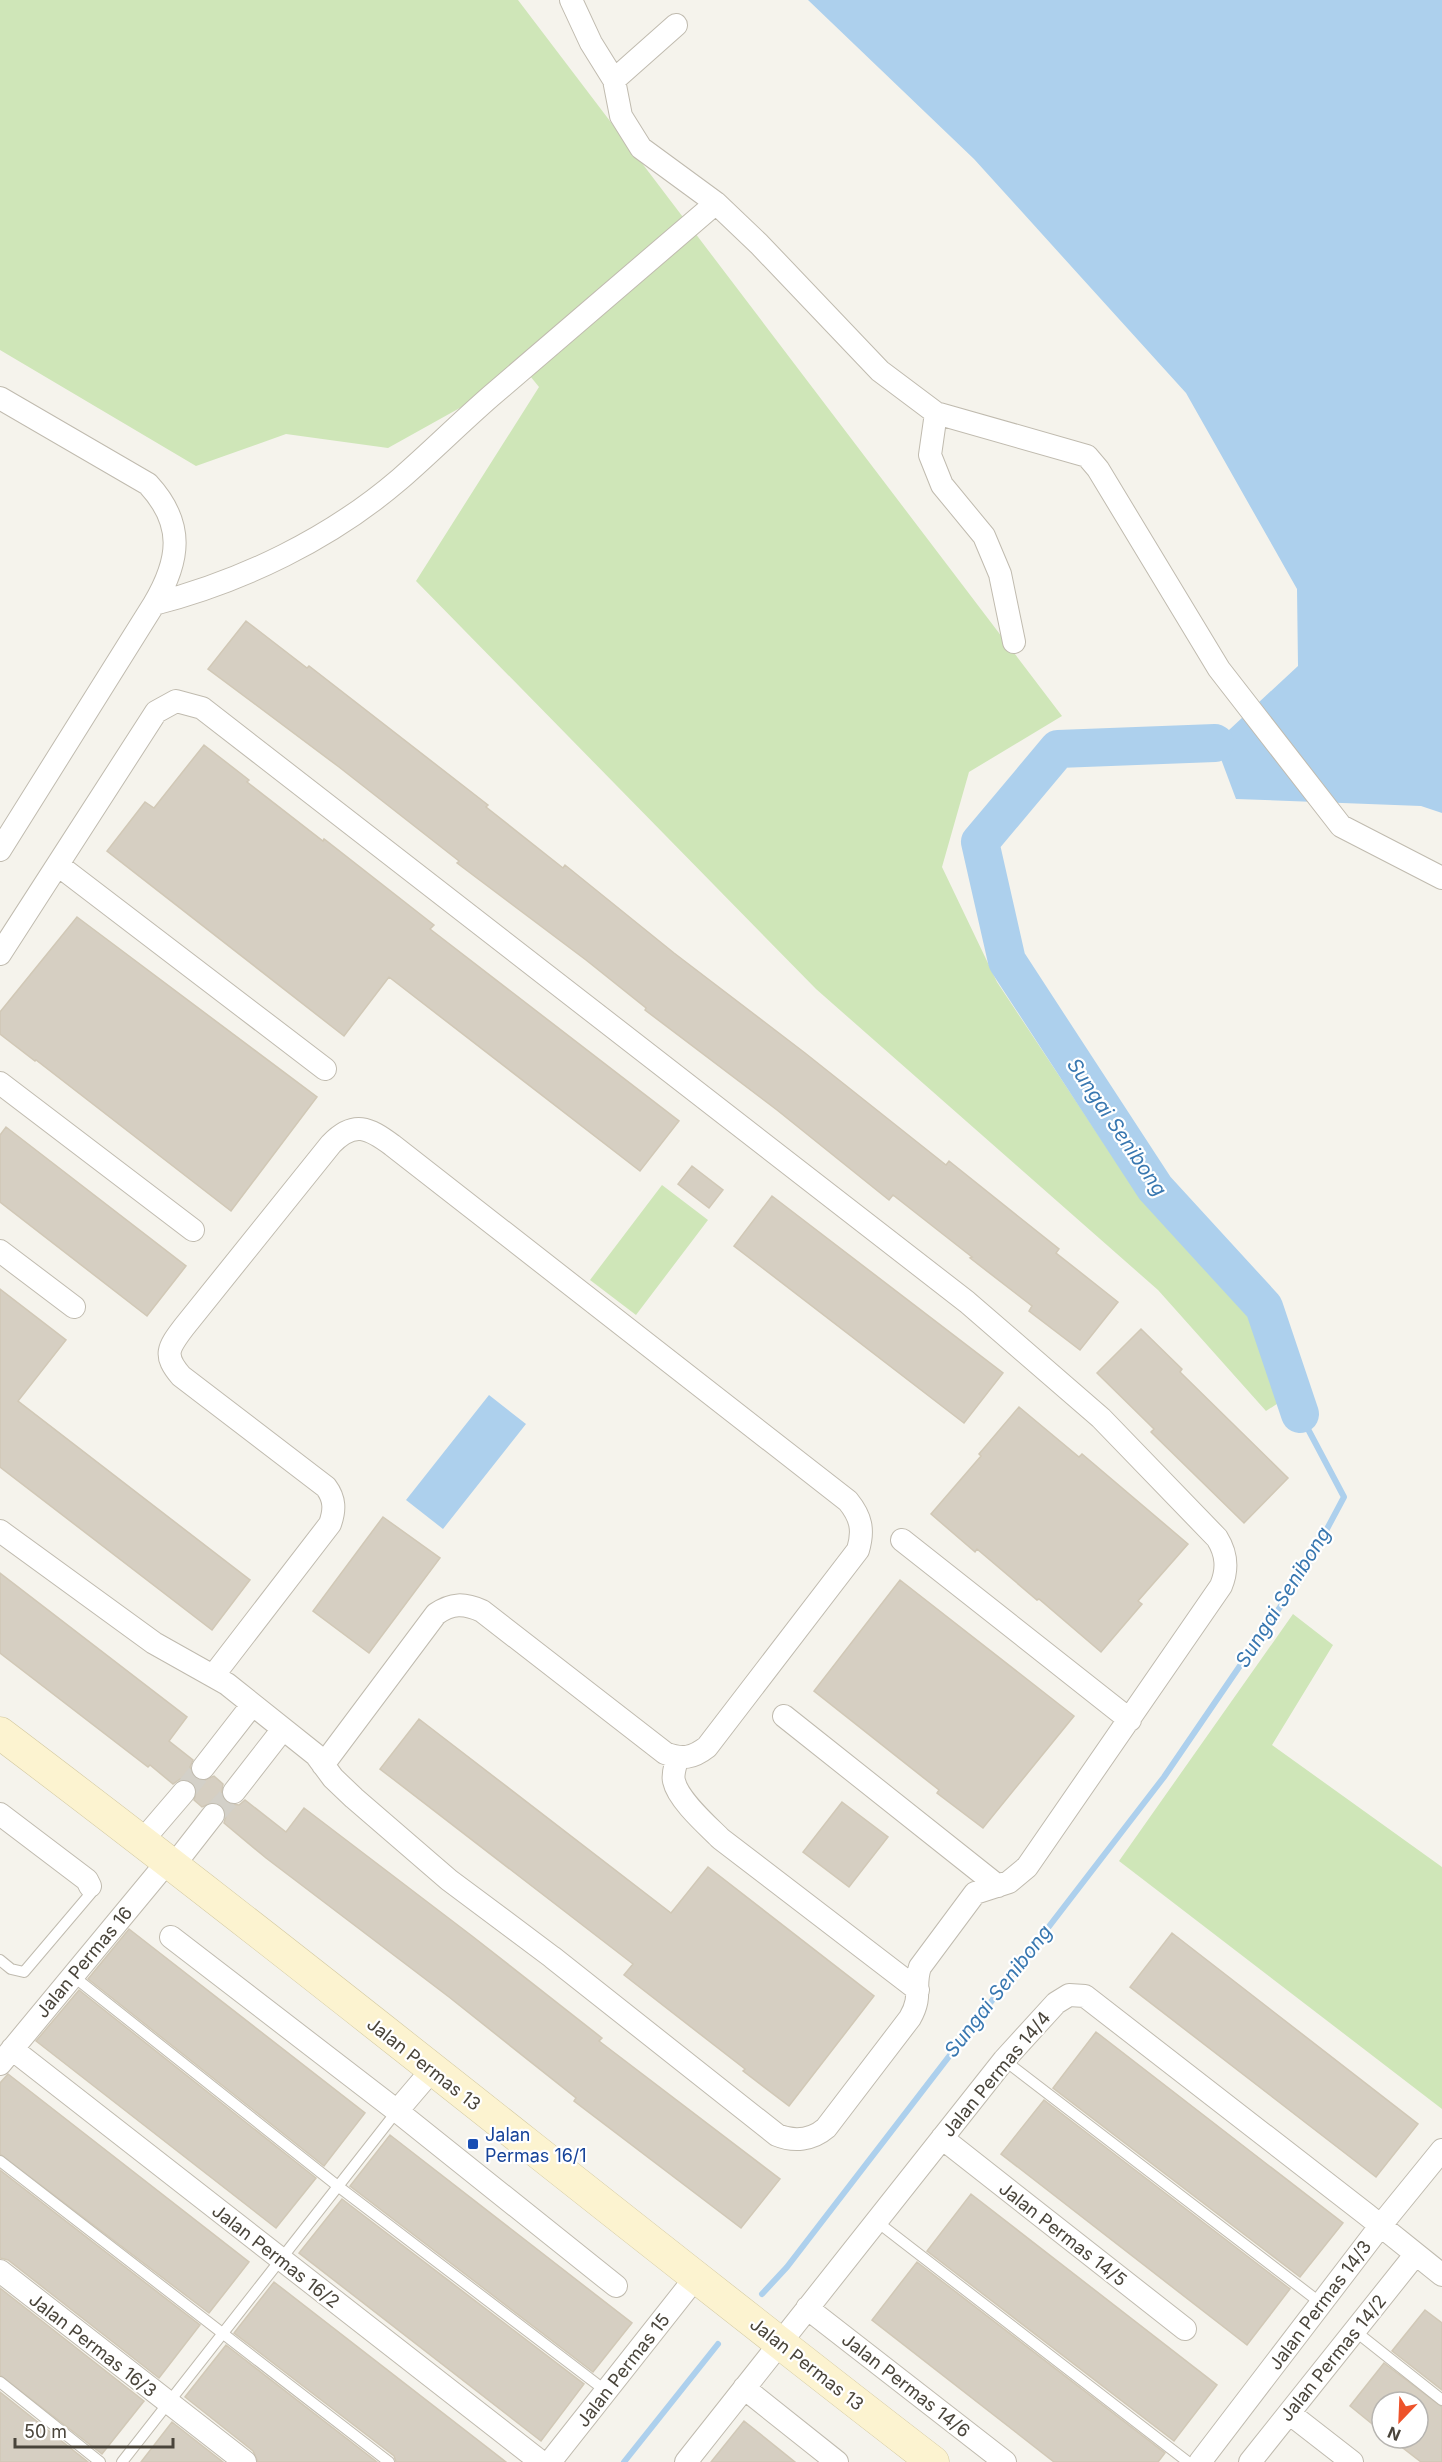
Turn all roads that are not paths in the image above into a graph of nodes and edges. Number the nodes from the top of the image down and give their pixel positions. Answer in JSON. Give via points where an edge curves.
{"nodes":[{"id":1,"x":571,"y":0,"type":"edge"},
{"id":2,"x":676,"y":25,"type":"dead end"},
{"id":3,"x":614,"y":80,"type":"junction"},
{"id":4,"x":716,"y":203,"type":"junction"},
{"id":5,"x":0,"y":398,"type":"edge"},
{"id":6,"x":936,"y":413,"type":"junction"},
{"id":7,"x":154,"y":604,"type":"junction"},
{"id":8,"x":1014,"y":642,"type":"dead end"},
{"id":9,"x":0,"y":850,"type":"edge"},
{"id":10,"x":58,"y":865,"type":"junction"},
{"id":11,"x":1442,"y":878,"type":"edge"},
{"id":12,"x":0,"y":954,"type":"edge"},
{"id":13,"x":325,"y":1069,"type":"dead end"},
{"id":14,"x":0,"y":1083,"type":"edge"},
{"id":15,"x":193,"y":1230,"type":"dead end"},
{"id":16,"x":0,"y":1251,"type":"edge"},
{"id":17,"x":74,"y":1307,"type":"dead end"},
{"id":18,"x":0,"y":1531,"type":"edge"},
{"id":19,"x":902,"y":1540,"type":"dead end"},
{"id":20,"x":213,"y":1676,"type":"junction"},
{"id":21,"x":252,"y":1705,"type":"junction"},
{"id":22,"x":784,"y":1716,"type":"dead end"},
{"id":23,"x":1130,"y":1720,"type":"junction"},
{"id":24,"x":283,"y":1729,"type":"junction"},
{"id":25,"x":0,"y":1733,"type":"edge"},
{"id":26,"x":677,"y":1758,"type":"junction"},
{"id":27,"x":323,"y":1765,"type":"junction"},
{"id":28,"x":203,"y":1768,"type":"tunnel mouth"},
{"id":29,"x":184,"y":1792,"type":"tunnel mouth"},
{"id":30,"x":234,"y":1792,"type":"tunnel mouth"},
{"id":31,"x":0,"y":1814,"type":"edge"},
{"id":32,"x":213,"y":1815,"type":"tunnel mouth"},
{"id":33,"x":142,"y":1840,"type":"junction"},
{"id":34,"x":171,"y":1863,"type":"junction"},
{"id":35,"x":90,"y":1886,"type":"joint"},
{"id":36,"x":998,"y":1886,"type":"junction"},
{"id":37,"x":171,"y":1937,"type":"dead end"},
{"id":38,"x":0,"y":1960,"type":"edge"},
{"id":39,"x":73,"y":1976,"type":"junction"},
{"id":40,"x":918,"y":1990,"type":"junction"},
{"id":41,"x":6,"y":2057,"type":"edge"},
{"id":42,"x":1004,"y":2060,"type":"junction"},
{"id":43,"x":432,"y":2070,"type":"junction"},
{"id":44,"x":397,"y":2111,"type":"junction"},
{"id":45,"x":942,"y":2138,"type":"junction"},
{"id":46,"x":1442,"y":2150,"type":"edge"},
{"id":47,"x":0,"y":2161,"type":"edge"},
{"id":48,"x":339,"y":2187,"type":"junction"},
{"id":49,"x":876,"y":2221,"type":"junction"},
{"id":50,"x":1381,"y":2225,"type":"junction"},
{"id":51,"x":1416,"y":2254,"type":"junction"},
{"id":52,"x":282,"y":2260,"type":"junction"},
{"id":53,"x":0,"y":2271,"type":"edge"},
{"id":54,"x":1442,"y":2275,"type":"edge"},
{"id":55,"x":696,"y":2277,"type":"junction"},
{"id":56,"x":616,"y":2286,"type":"dead end"},
{"id":57,"x":1322,"y":2304,"type":"junction"},
{"id":58,"x":807,"y":2308,"type":"junction"},
{"id":59,"x":1185,"y":2329,"type":"dead end"},
{"id":60,"x":1355,"y":2331,"type":"junction"},
{"id":61,"x":223,"y":2335,"type":"junction"},
{"id":62,"x":778,"y":2343,"type":"junction"},
{"id":63,"x":0,"y":2382,"type":"edge"},
{"id":64,"x":744,"y":2388,"type":"junction"},
{"id":65,"x":606,"y":2391,"type":"junction"},
{"id":66,"x":1442,"y":2400,"type":"edge"},
{"id":67,"x":169,"y":2404,"type":"junction"},
{"id":68,"x":1289,"y":2413,"type":"junction"},
{"id":69,"x":692,"y":2460,"type":"edge"},
{"id":70,"x":100,"y":2462,"type":"edge"},
{"id":71,"x":122,"y":2462,"type":"edge"},
{"id":72,"x":245,"y":2462,"type":"edge"},
{"id":73,"x":389,"y":2462,"type":"edge"},
{"id":74,"x":541,"y":2462,"type":"edge"},
{"id":75,"x":550,"y":2462,"type":"edge"},
{"id":76,"x":837,"y":2462,"type":"edge"},
{"id":77,"x":933,"y":2462,"type":"edge"},
{"id":78,"x":1005,"y":2462,"type":"edge"},
{"id":79,"x":1188,"y":2462,"type":"edge"},
{"id":80,"x":1200,"y":2462,"type":"edge"},
{"id":81,"x":1250,"y":2462,"type":"edge"},
{"id":82,"x":1352,"y":2462,"type":"edge"}],
"edges":[{"from":1,"to":3,"type":"street"},
{"from":2,"to":3,"type":"street"},
{"from":3,"to":4,"type":"street","via":[[621,116],[641,148]]},
{"from":4,"to":6,"type":"street","via":[[880,371]]},
{"from":4,"to":7,"type":"street","via":[[399,480],[337,525],[234,579]]},
{"from":5,"to":7,"type":"street","via":[[148,484],[160,497],[168,511],[176,545],[171,573]]},
{"from":6,"to":8,"type":"street","via":[[930,455],[942,485],[984,536],[1000,574]]},
{"from":6,"to":11,"type":"street","via":[[1087,456],[1219,669],[1341,826]]},
{"from":7,"to":9,"type":"street"},
{"from":10,"to":12,"type":"street"},
{"from":10,"to":13,"type":"street"},
{"from":10,"to":23,"type":"street","via":[[156,712],[176,701],[195,705],[907,1254],[1101,1418],[1221,1545],[1226,1565],[1221,1586]]},
{"from":14,"to":15,"type":"street"},
{"from":16,"to":17,"type":"street"},
{"from":18,"to":20,"type":"street","via":[[145,1636]]},
{"from":19,"to":23,"type":"street"},
{"from":20,"to":21,"type":"street"},
{"from":20,"to":26,"type":"street","via":[[330,1524],[334,1507],[326,1487],[181,1377],[169,1353],[184,1327],[331,1144],[345,1133],[369,1129],[857,1512],[862,1524],[858,1550],[707,1747],[699,1754]]},
{"from":21,"to":24,"type":"street"},
{"from":21,"to":28,"type":"street"},
{"from":22,"to":36,"type":"street"},
{"from":23,"to":36,"type":"street","via":[[1027,1867],[1016,1878]]},
{"from":24,"to":27,"type":"street"},
{"from":24,"to":30,"type":"street"},
{"from":25,"to":33,"type":"main road","name":"Jalan Permas 13"},
{"from":26,"to":27,"type":"street","via":[[665,1753],[482,1611],[457,1604],[436,1614]]},
{"from":26,"to":40,"type":"street","via":[[675,1785],[721,1839]]},
{"from":27,"to":40,"type":"street","via":[[354,1798],[449,1880],[784,2138],[804,2139],[826,2128],[910,2018]]},
{"from":29,"to":33,"type":"street"},
{"from":31,"to":35,"type":"street"},
{"from":32,"to":34,"type":"street","name":"Jalan Permas 16"},
{"from":33,"to":34,"type":"main road","name":"Jalan Permas 13"},
{"from":34,"to":39,"type":"street","name":"Jalan Permas 16"},
{"from":34,"to":43,"type":"main road","name":"Jalan Permas 13"},
{"from":35,"to":38,"type":"lane","via":[[91,1893],[24,1972],[11,1969]]},
{"from":36,"to":40,"type":"street","via":[[975,1893],[920,1967]]},
{"from":37,"to":44,"type":"street"},
{"from":39,"to":41,"type":"street","name":"Jalan Permas 16"},
{"from":39,"to":48,"type":"lane"},
{"from":41,"to":52,"type":"street","name":"Jalan Permas 16/2"},
{"from":42,"to":45,"type":"street","name":"Jalan Permas 14/4"},
{"from":42,"to":50,"type":"street","name":"Jalan Permas 14/4","via":[[1056,2003],[1070,1995],[1085,1996]]},
{"from":42,"to":57,"type":"lane"},
{"from":43,"to":44,"type":"street"},
{"from":43,"to":55,"type":"main road","name":"Jalan Permas 13"},
{"from":44,"to":48,"type":"lane"},
{"from":44,"to":56,"type":"street"},
{"from":45,"to":49,"type":"street","name":"Jalan Permas 14/4"},
{"from":45,"to":59,"type":"street","name":"Jalan Permas 14/5"},
{"from":46,"to":50,"type":"street","name":"Jalan Permas 14/3"},
{"from":47,"to":61,"type":"lane"},
{"from":48,"to":52,"type":"lane"},
{"from":48,"to":65,"type":"lane"},
{"from":49,"to":58,"type":"street","name":"Jalan Permas 14/4"},
{"from":49,"to":79,"type":"lane"},
{"from":50,"to":51,"type":"street"},
{"from":50,"to":57,"type":"street","name":"Jalan Permas 14/3"},
{"from":51,"to":54,"type":"street"},
{"from":51,"to":60,"type":"street","name":"Jalan Permas 14/2"},
{"from":52,"to":61,"type":"lane"},
{"from":52,"to":74,"type":"street","name":"Jalan Permas 16/2"},
{"from":53,"to":67,"type":"street","name":"Jalan Permas 16/3"},
{"from":55,"to":62,"type":"main road","name":"Jalan Permas 13"},
{"from":55,"to":65,"type":"street","name":"Jalan Permas 15"},
{"from":57,"to":80,"type":"street","name":"Jalan Permas 14/3"},
{"from":58,"to":62,"type":"street","name":"Jalan Permas 14/4"},
{"from":58,"to":78,"type":"street","name":"Jalan Permas 14/6"},
{"from":60,"to":66,"type":"lane"},
{"from":60,"to":68,"type":"street","name":"Jalan Permas 14/2"},
{"from":61,"to":67,"type":"lane"},
{"from":61,"to":73,"type":"lane"},
{"from":62,"to":64,"type":"street","name":"Jalan Permas 14/4"},
{"from":62,"to":77,"type":"main road","name":"Jalan Permas 13"},
{"from":63,"to":70,"type":"lane"},
{"from":64,"to":69,"type":"street","name":"Jalan Permas 14/4"},
{"from":64,"to":76,"type":"street"},
{"from":65,"to":75,"type":"street","name":"Jalan Permas 15"},
{"from":67,"to":71,"type":"lane"},
{"from":67,"to":72,"type":"street","name":"Jalan Permas 16/3"},
{"from":68,"to":81,"type":"street","name":"Jalan Permas 14/2"},
{"from":68,"to":82,"type":"street"}]}
